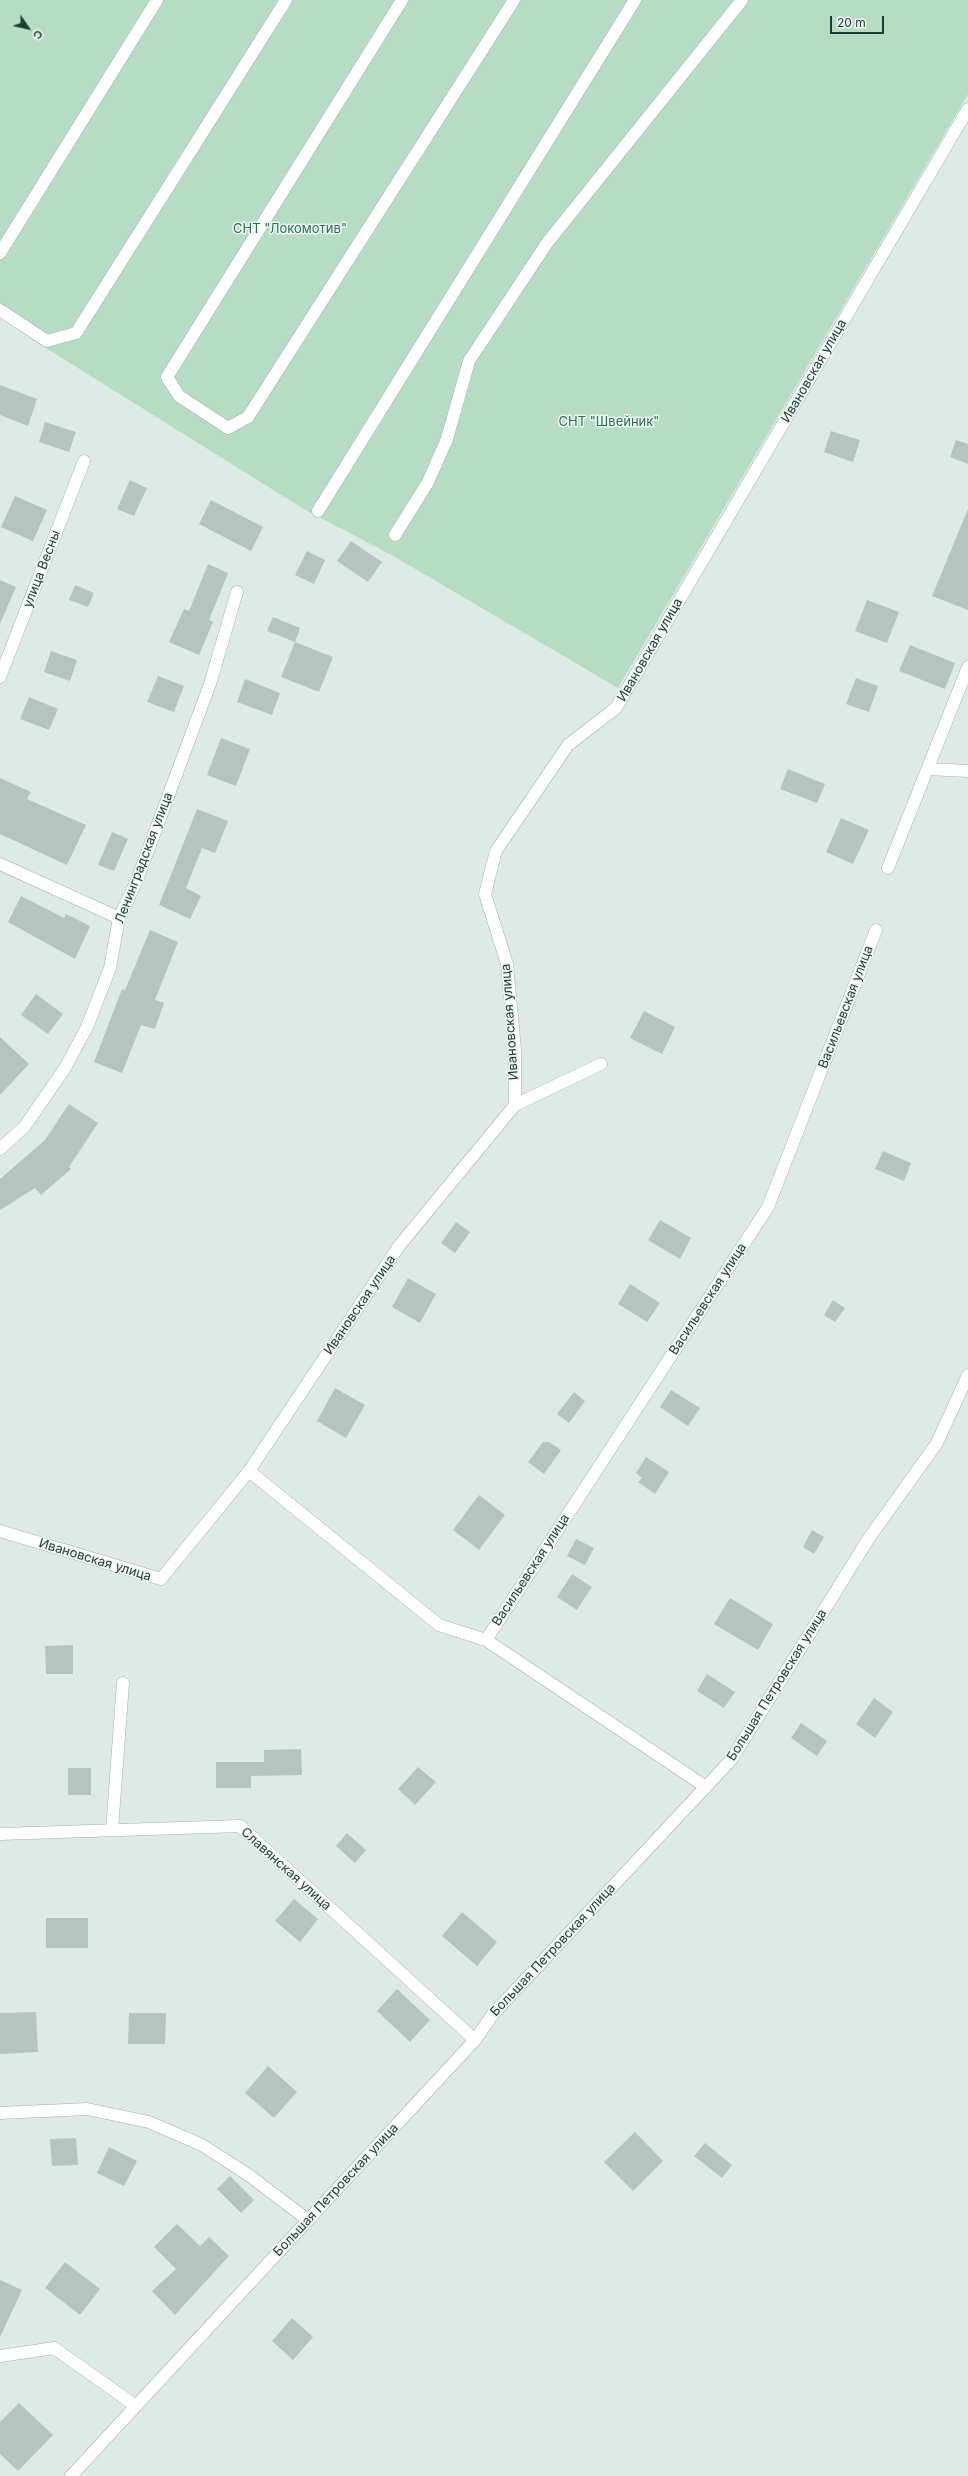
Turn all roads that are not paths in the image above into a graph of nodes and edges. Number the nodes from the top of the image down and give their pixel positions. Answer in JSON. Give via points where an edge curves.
{"nodes":[{"id":1,"x":157,"y":0,"type":"edge"},
{"id":2,"x":286,"y":0,"type":"edge"},
{"id":3,"x":402,"y":0,"type":"edge"},
{"id":4,"x":514,"y":0,"type":"edge"},
{"id":5,"x":635,"y":0,"type":"edge"},
{"id":6,"x":742,"y":0,"type":"edge"},
{"id":7,"x":968,"y":110,"type":"edge"},
{"id":8,"x":0,"y":253,"type":"edge"},
{"id":9,"x":0,"y":310,"type":"edge"},
{"id":10,"x":84,"y":461,"type":"dead end"},
{"id":11,"x":318,"y":511,"type":"dead end"},
{"id":12,"x":395,"y":535,"type":"dead end"},
{"id":13,"x":237,"y":592,"type":"dead end"},
{"id":14,"x":968,"y":667,"type":"edge"},
{"id":15,"x":0,"y":677,"type":"edge"},
{"id":16,"x":928,"y":769,"type":"junction"},
{"id":17,"x":968,"y":771,"type":"edge"},
{"id":18,"x":0,"y":864,"type":"edge"},
{"id":19,"x":888,"y":868,"type":"dead end"},
{"id":20,"x":119,"y":918,"type":"junction"},
{"id":21,"x":876,"y":930,"type":"dead end"},
{"id":22,"x":601,"y":1064,"type":"dead end"},
{"id":23,"x":515,"y":1105,"type":"junction"},
{"id":24,"x":0,"y":1149,"type":"edge"},
{"id":25,"x":968,"y":1375,"type":"edge"},
{"id":26,"x":249,"y":1471,"type":"junction"},
{"id":27,"x":0,"y":1531,"type":"edge"},
{"id":28,"x":486,"y":1640,"type":"junction"},
{"id":29,"x":123,"y":1683,"type":"dead end"},
{"id":30,"x":706,"y":1787,"type":"junction"},
{"id":31,"x":112,"y":1830,"type":"junction"},
{"id":32,"x":0,"y":1834,"type":"edge"},
{"id":33,"x":475,"y":2040,"type":"junction"},
{"id":34,"x":0,"y":2113,"type":"edge"},
{"id":35,"x":308,"y":2220,"type":"junction"},
{"id":36,"x":0,"y":2356,"type":"edge"},
{"id":37,"x":136,"y":2406,"type":"junction"},
{"id":38,"x":71,"y":2476,"type":"edge"}],
"edges":[{"from":1,"to":8,"type":"street"},
{"from":2,"to":9,"type":"street","via":[[76,333],[47,341]]},
{"from":3,"to":4,"type":"street","via":[[167,377],[179,396],[228,428],[248,417]]},
{"from":5,"to":11,"type":"street"},
{"from":6,"to":12,"type":"street","via":[[547,243],[469,361],[447,439],[428,482]]},
{"from":7,"to":23,"type":"street","name":"Ивановская улица","via":[[616,708],[568,745],[496,851],[485,894],[507,964],[515,1049]]},
{"from":10,"to":15,"type":"street","name":"улица Весны"},
{"from":13,"to":20,"type":"street","name":"Ленинградская улица","via":[[210,684],[137,880]]},
{"from":14,"to":16,"type":"street"},
{"from":16,"to":17,"type":"street"},
{"from":16,"to":19,"type":"street"},
{"from":18,"to":20,"type":"street"},
{"from":20,"to":24,"type":"street","name":"Ленинградская улица","via":[[110,968],[87,1027],[65,1068],[25,1126]]},
{"from":21,"to":28,"type":"street","name":"Васильевская улица","via":[[768,1207]]},
{"from":22,"to":23,"type":"street"},
{"from":23,"to":26,"type":"street","name":"Ивановская улица","via":[[399,1246]]},
{"from":25,"to":30,"type":"street","name":"Большая Петровская улица","via":[[937,1443],[869,1538],[732,1760]]},
{"from":26,"to":27,"type":"street","name":"Ивановская улица","via":[[161,1580]]},
{"from":26,"to":28,"type":"street","via":[[439,1625]]},
{"from":28,"to":30,"type":"street"},
{"from":29,"to":31,"type":"street"},
{"from":30,"to":33,"type":"street","name":"Большая Петровская улица","via":[[493,2014]]},
{"from":31,"to":32,"type":"street","name":"Славянская улица"},
{"from":31,"to":33,"type":"street","name":"Славянская улица","via":[[240,1826]]},
{"from":33,"to":35,"type":"street","name":"Большая Петровская улица"},
{"from":34,"to":35,"type":"street","via":[[87,2109],[149,2122],[202,2145],[250,2176]]},
{"from":35,"to":37,"type":"street","name":"Большая Петровская улица"},
{"from":36,"to":37,"type":"street","via":[[54,2348]]},
{"from":37,"to":38,"type":"street","name":"Большая Петровская улица"}]}
